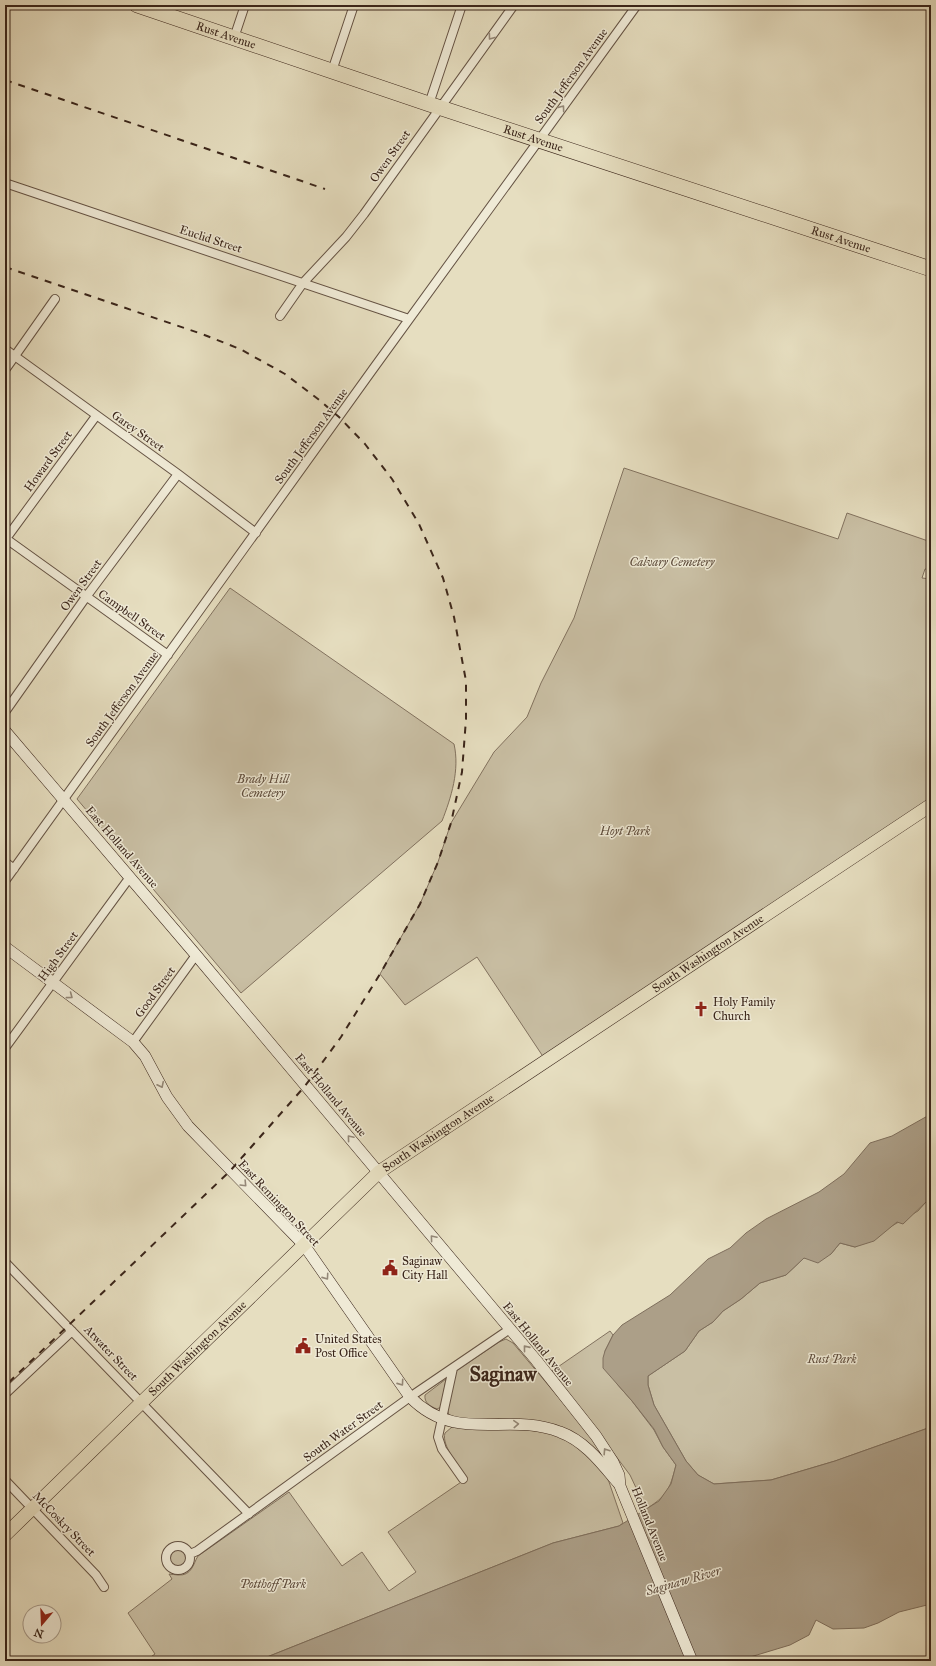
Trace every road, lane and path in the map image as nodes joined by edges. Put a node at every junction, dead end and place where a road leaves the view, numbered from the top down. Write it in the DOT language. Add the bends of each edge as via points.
graph roads {
  1 [pos="137,5"];
  2 [pos="245,5"];
  3 [pos="354,5"];
  4 [pos="462,5"];
  5 [pos="514,5"];
  6 [pos="637,5"];
  7 [pos="234,38"];
  8 [pos="332,71"];
  9 [pos="434,106"];
  10 [pos="540,140"];
  11 [pos="5,183"];
  12 [pos="931,269"];
  13 [pos="303,283"];
  14 [pos="55,299"];
  15 [pos="280,316"];
  16 [pos="409,319"];
  17 [pos="5,349"];
  18 [pos="15,356"];
  19 [pos="5,370"];
  20 [pos="96,416"];
  21 [pos="178,474"];
  22 [pos="256,533"];
  23 [pos="5,539"];
  24 [pos="86,598"];
  25 [pos="168,655"];
  26 [pos="5,712"];
  27 [pos="5,730"];
  28 [pos="64,799"];
  29 [pos="931,805"];
  30 [pos="5,862"];
  31 [pos="14,869"];
  32 [pos="130,877"];
  33 [pos="5,881"];
  34 [pos="5,947"];
  35 [pos="196,955"];
  36 [pos="53,983"];
  37 [pos="133,1042"];
  38 [pos="5,1048"];
  39 [pos="378,1172"];
  40 [pos="304,1245"];
  41 [pos="5,1262"];
  42 [pos="510,1329"];
  43 [pos="72,1331"];
  44 [pos="453,1368"];
  45 [pos="5,1394"];
  46 [pos="410,1397"];
  47 [pos="142,1402"];
  48 [pos="441,1419"];
  49 [pos="463,1479"];
  50 [pos="5,1480"];
  51 [pos="620,1486"];
  52 [pos="33,1508"];
  53 [pos="249,1514"];
  54 [pos="5,1535"];
  55 [pos="190,1554"];
  56 [pos="104,1587"];
  57 [pos="692,1661"];
  1 -- 7 [label="highway, Rust Avenue"];
  2 -- 7 [label="street"];
  3 -- 8 [label="street"];
  4 -- 9 [label="street"];
  5 -- 9 [label="street, Owen Street, one-way"];
  10 -- 6 [label="street, South Jefferson Avenue, one-way"];
  7 -- 8 [label="highway, Rust Avenue"];
  8 -- 9 [label="highway, Rust Avenue"];
  9 -- 10 [label="highway, Rust Avenue"];
  9 -- 13 [label="street, Owen Street" via="355,226"];
  10 -- 12 [label="highway, Rust Avenue"];
  10 -- 16 [label="street, South Jefferson Avenue"];
  11 -- 13 [label="street, Euclid Street"];
  13 -- 15 [label="street, Owen Street"];
  13 -- 16 [label="street, Euclid Street"];
  14 -- 18 [label="street"];
  16 -- 22 [label="street, South Jefferson Avenue"];
  17 -- 18 [label="street, Garey Street"];
  18 -- 19 [label="street"];
  18 -- 20 [label="street, Garey Street"];
  20 -- 21 [label="street, Garey Street"];
  20 -- 23 [label="street, Howard Street"];
  21 -- 22 [label="street, Garey Street"];
  21 -- 24 [label="street, Owen Street"];
  22 -- 25 [label="street, South Jefferson Avenue"];
  23 -- 24 [label="street, Campbell Street"];
  24 -- 25 [label="street, Campbell Street"];
  24 -- 26 [label="street, Owen Street"];
  25 -- 28 [label="street, South Jefferson Avenue"];
  27 -- 28 [label="main road, East Holland Avenue"];
  28 -- 31 [label="street, South Jefferson Avenue"];
  28 -- 32 [label="main road, East Holland Avenue"];
  29 -- 39 [label="main road, South Washington Avenue"];
  30 -- 31 [label="street"];
  31 -- 33 [label="street, South Jefferson Avenue"];
  32 -- 35 [label="main road, East Holland Avenue"];
  32 -- 36 [label="street, High Street"];
  34 -- 36 [label="main road, East Remington Street"];
  35 -- 37 [label="street, Good Street"];
  39 -- 35 [label="main road, East Holland Avenue, one-way"];
  36 -- 37 [label="main road, East Remington Street, one-way"];
  36 -- 38 [label="street, High Street"];
  37 -- 40 [label="main road, East Remington Street, one-way" via="145,1056 167,1097 188,1126"];
  39 -- 40 [label="main road, South Washington Avenue"];
  42 -- 39 [label="main road, East Holland Avenue, one-way"];
  40 -- 46 [label="main road, East Remington Street, one-way"];
  40 -- 47 [label="main road, South Washington Avenue"];
  41 -- 43 [label="street, Atwater Street"];
  42 -- 44 [label="street, South Water Street"];
  51 -- 42 [label="main road, East Holland Avenue, one-way" via="619,1475 613,1462 596,1436"];
  43 -- 45 [label="street"];
  43 -- 47 [label="street, Atwater Street"];
  44 -- 46 [label="street, South Water Street"];
  44 -- 48 [label="street"];
  46 -- 48 [label="main road, East Remington Street" via="419,1406"];
  46 -- 53 [label="street, South Water Street"];
  47 -- 52 [label="main road, South Washington Avenue"];
  47 -- 53 [label="street, Atwater Street"];
  48 -- 49 [label="street" via="439,1441"];
  48 -- 51 [label="main road, East Remington Street, one-way" via="464,1424 544,1426 562,1432 580,1442"];
  50 -- 52 [label="street, McCoskry Street"];
  51 -- 57 [label="main road, Holland Avenue"];
  52 -- 54 [label="main road, South Washington Avenue"];
  52 -- 56 [label="street, McCoskry Street" via="96,1575"];
  53 -- 55 [label="street, South Water Street" via="198,1551"];
}
